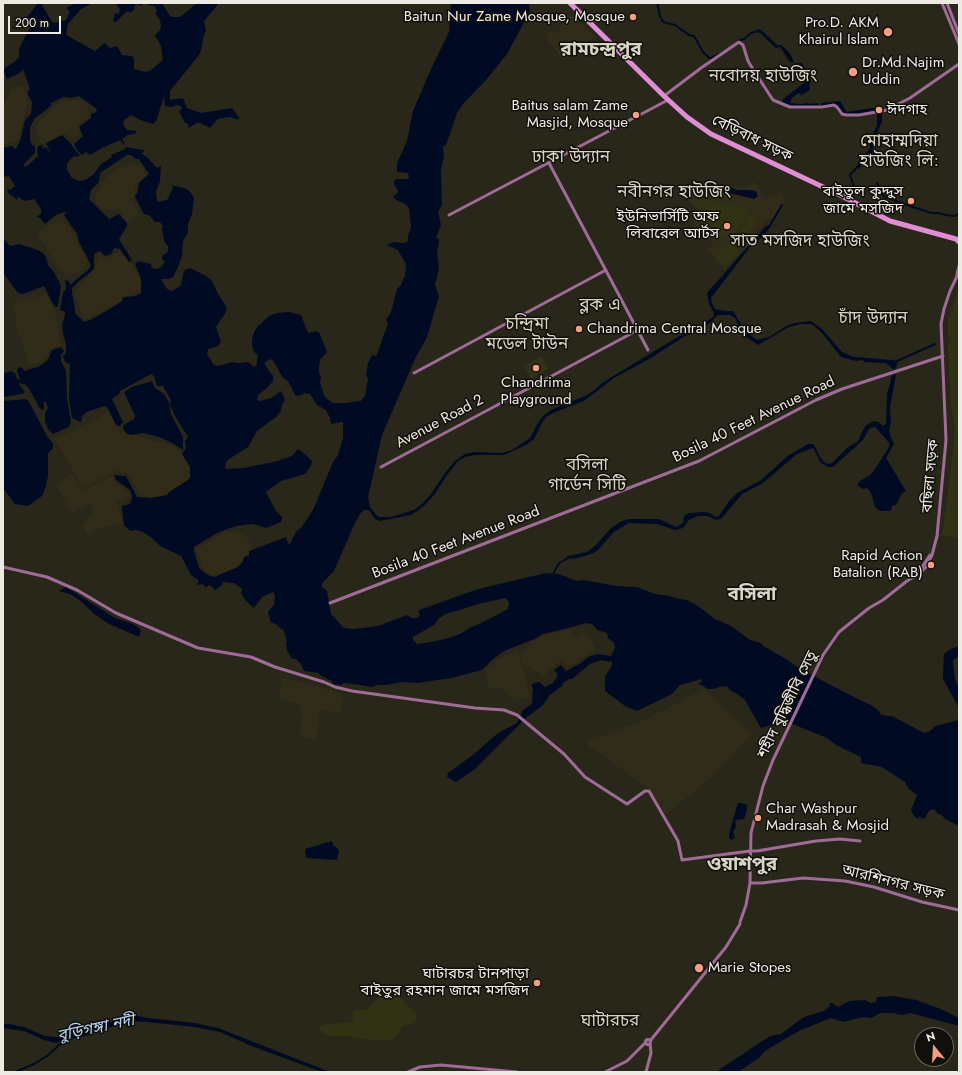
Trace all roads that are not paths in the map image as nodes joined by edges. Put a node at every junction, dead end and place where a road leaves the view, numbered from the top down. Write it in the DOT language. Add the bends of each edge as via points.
graph roads {
  1 [pos="570,3"];
  2 [pos="942,3"];
  3 [pos="947,3"];
  4 [pos="955,30"];
  5 [pos="959,34"];
  6 [pos="959,44"];
  7 [pos="958,64"];
  8 [pos="666,98"];
  9 [pos="549,163"];
  10 [pos="449,215"];
  11 [pos="958,240"];
  12 [pos="959,266"];
  13 [pos="606,270"];
  14 [pos="959,272"];
  15 [pos="953,286"];
  16 [pos="638,330"];
  17 [pos="648,350"];
  18 [pos="943,356"];
  19 [pos="414,373"];
  20 [pos="381,467"];
  21 [pos="3,567"];
  22 [pos="330,603"];
  23 [pos="845,627"];
  24 [pos="860,841"];
  25 [pos="750,851"];
  26 [pos="750,883"];
  27 [pos="959,910"];
  28 [pos="648,1042"];
  29 [pos="408,1072"];
  30 [pos="516,1072"];
  31 [pos="605,1072"];
  32 [pos="646,1072"];
  1 -- 8 [label="highway, বেড়িবাধ সড়ক"];
  2 -- 4 [label="street"];
  3 -- 4 [label="street"];
  4 -- 5 [label="street"];
  4 -- 6 [label="street"];
  7 -- 8 [label="street" via="910,98 881,111 846,115 834,105 790,107 773,100 748,62 743,45 739,42"];
  8 -- 9 [label="street"];
  8 -- 11 [label="highway, বেড়িবাধ সড়ক" via="687,117 728,143 890,221"];
  9 -- 10 [label="street"];
  9 -- 13 [label="street"];
  12 -- 15 [label="street, বছিলা সড়ক"];
  13 -- 16 [label="street"];
  13 -- 19 [label="street"];
  14 -- 15 [label="street, বছিলা সড়ক"];
  15 -- 18 [label="street, বছিলা সড়ক" via="942,317"];
  16 -- 17 [label="street"];
  16 -- 20 [label="street, Avenue Road 2"];
  18 -- 22 [label="street, Bosila 40 Feet Avenue Road" via="842,389 699,461"];
  18 -- 23 [label="street, বছিলা সড়ক" via="946,440 934,550 922,568 911,578"];
  21 -- 25 [label="street" via="47,577 77,590 116,613 198,648 251,657 352,691 504,710 526,722 564,754 585,777 627,804 645,790 649,791 678,841 682,860"];
  23 -- 25 [label="street, শহীদ বুদ্ধিজীবি সেতু" via="823,655 772,760 752,829"];
  24 -- 25 [label="street" via="840,839"];
  25 -- 26 [label="street, শহীদ বুদ্ধিজীবি সেতু"];
  26 -- 27 [label="street, আরশিনগর সড়ক" via="803,878 845,881"];
  26 -- 28 [label="street, শহীদ বুদ্ধিজীবি সেতু" via="740,923 726,947"];
  28 -- 31 [label="street, শহীদ বুদ্ধিজীবি সেতু" via="620,1065"];
  28 -- 32 [label="street" via="651,1053"];
  29 -- 30 [label="street" via="420,1067 441,1065"];
}
